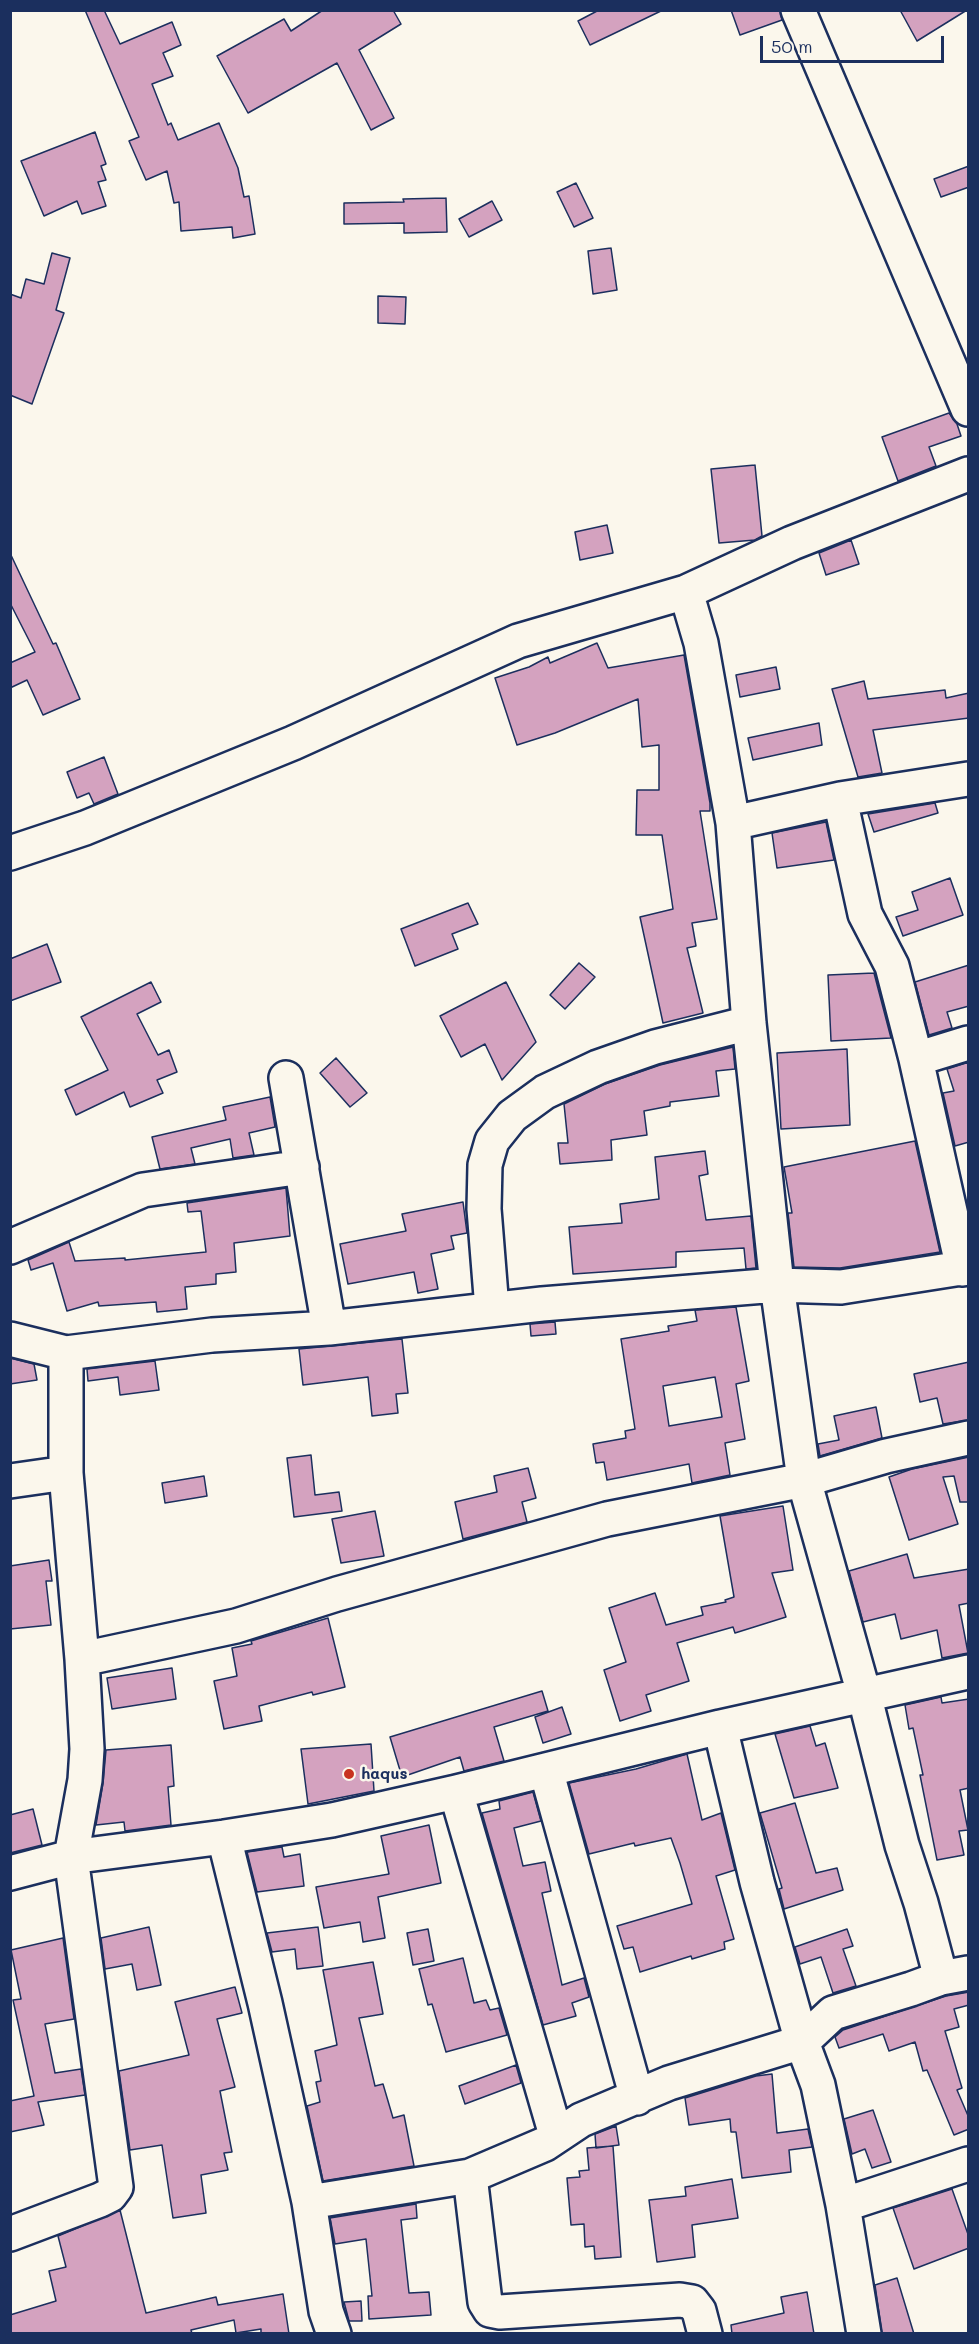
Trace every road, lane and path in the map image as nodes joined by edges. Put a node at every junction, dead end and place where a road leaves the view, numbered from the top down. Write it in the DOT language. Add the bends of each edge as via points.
graph roads {
  1 [pos="798,10"];
  2 [pos="969,409"];
  3 [pos="969,474"];
  4 [pos="686,592"];
  5 [pos="969,779"];
  6 [pos="840,799"];
  7 [pos="733,823"];
  8 [pos="10,853"];
  9 [pos="749,1023"];
  10 [pos="969,1043"];
  11 [pos="916,1059"];
  12 [pos="286,1078"];
  13 [pos="302,1167"];
  14 [pos="10,1247"];
  15 [pos="966,1268"];
  16 [pos="777,1286"];
  17 [pos="492,1309"];
  18 [pos="329,1328"];
  19 [pos="10,1339"];
  20 [pos="66,1353"];
  21 [pos="969,1437"];
  22 [pos="66,1473"];
  23 [pos="804,1480"];
  24 [pos="10,1481"];
  25 [pos="82,1659"];
  26 [pos="969,1672"];
  27 [pos="864,1694"];
  28 [pos="720,1727"];
  29 [pos="546,1770"];
  30 [pos="456,1792"];
  31 [pos="224,1837"];
  32 [pos="71,1857"];
  33 [pos="10,1873"];
  34 [pos="955,1975"];
  35 [pos="802,2042"];
  36 [pos="637,2098"];
  37 [pos="556,2135"];
  38 [pos="969,2164"];
  39 [pos="470,2176"];
  40 [pos="309,2202"];
  41 [pos="843,2205"];
  42 [pos="10,2234"];
  43 [pos="334,2334"];
  44 [pos="705,2334"];
  45 [pos="864,2334"];
  1 -- 2 [label="street"];
  3 -- 4 [label="street" via="792,543"];
  4 -- 7 [label="street" via="702,652"];
  4 -- 8 [label="street" via="518,641 293,743 85,828"];
  5 -- 6 [label="street"];
  6 -- 7 [label="street"];
  6 -- 11 [label="street" via="866,914 892,966"];
  7 -- 9 [label="street"];
  9 -- 16 [label="street"];
  9 -- 17 [label="street" via="655,1047 598,1067 545,1092 512,1116 492,1141 485,1165 484,1209"];
  10 -- 11 [label="street"];
  11 -- 15 [label="street"];
  12 -- 13 [label="street"];
  13 -- 14 [label="street" via="143,1190"];
  13 -- 18 [label="street"];
  15 -- 16 [label="street" via="841,1287"];
  16 -- 17 [label="street"];
  16 -- 23 [label="street"];
  17 -- 18 [label="street"];
  18 -- 20 [label="street" via="212,1335"];
  19 -- 20 [label="street"];
  20 -- 22 [label="street"];
  21 -- 23 [label="street"];
  22 -- 24 [label="street"];
  22 -- 25 [label="street"];
  23 -- 25 [label="street" via="608,1519 236,1626"];
  23 -- 27 [label="street"];
  25 -- 32 [label="street" via="87,1749"];
  26 -- 27 [label="street"];
  27 -- 28 [label="street"];
  27 -- 34 [label="street" via="902,1845 921,1903"];
  28 -- 29 [label="street"];
  28 -- 35 [label="street" via="757,1882"];
  29 -- 30 [label="street"];
  29 -- 36 [label="street"];
  30 -- 31 [label="street" via="332,1820"];
  30 -- 37 [label="street"];
  31 -- 32 [label="street"];
  31 -- 40 [label="street" via="266,2003"];
  32 -- 33 [label="street"];
  32 -- 42 [label="street" via="116,2187 100,2200"];
  34 -- 35 [label="street" via="833,2013"];
  35 -- 36 [label="street" via="669,2083"];
  35 -- 41 [label="street" via="818,2085"];
  36 -- 37 [label="street" via="581,2120"];
  37 -- 39 [label="street" via="545,2144"];
  38 -- 41 [label="street"];
  39 -- 40 [label="street"];
  39 -- 44 [label="street" via="485,2302 490,2310 680,2300 692,2302 699,2311"];
  40 -- 43 [label="street" via="326,2311"];
  41 -- 45 [label="street"];
}
